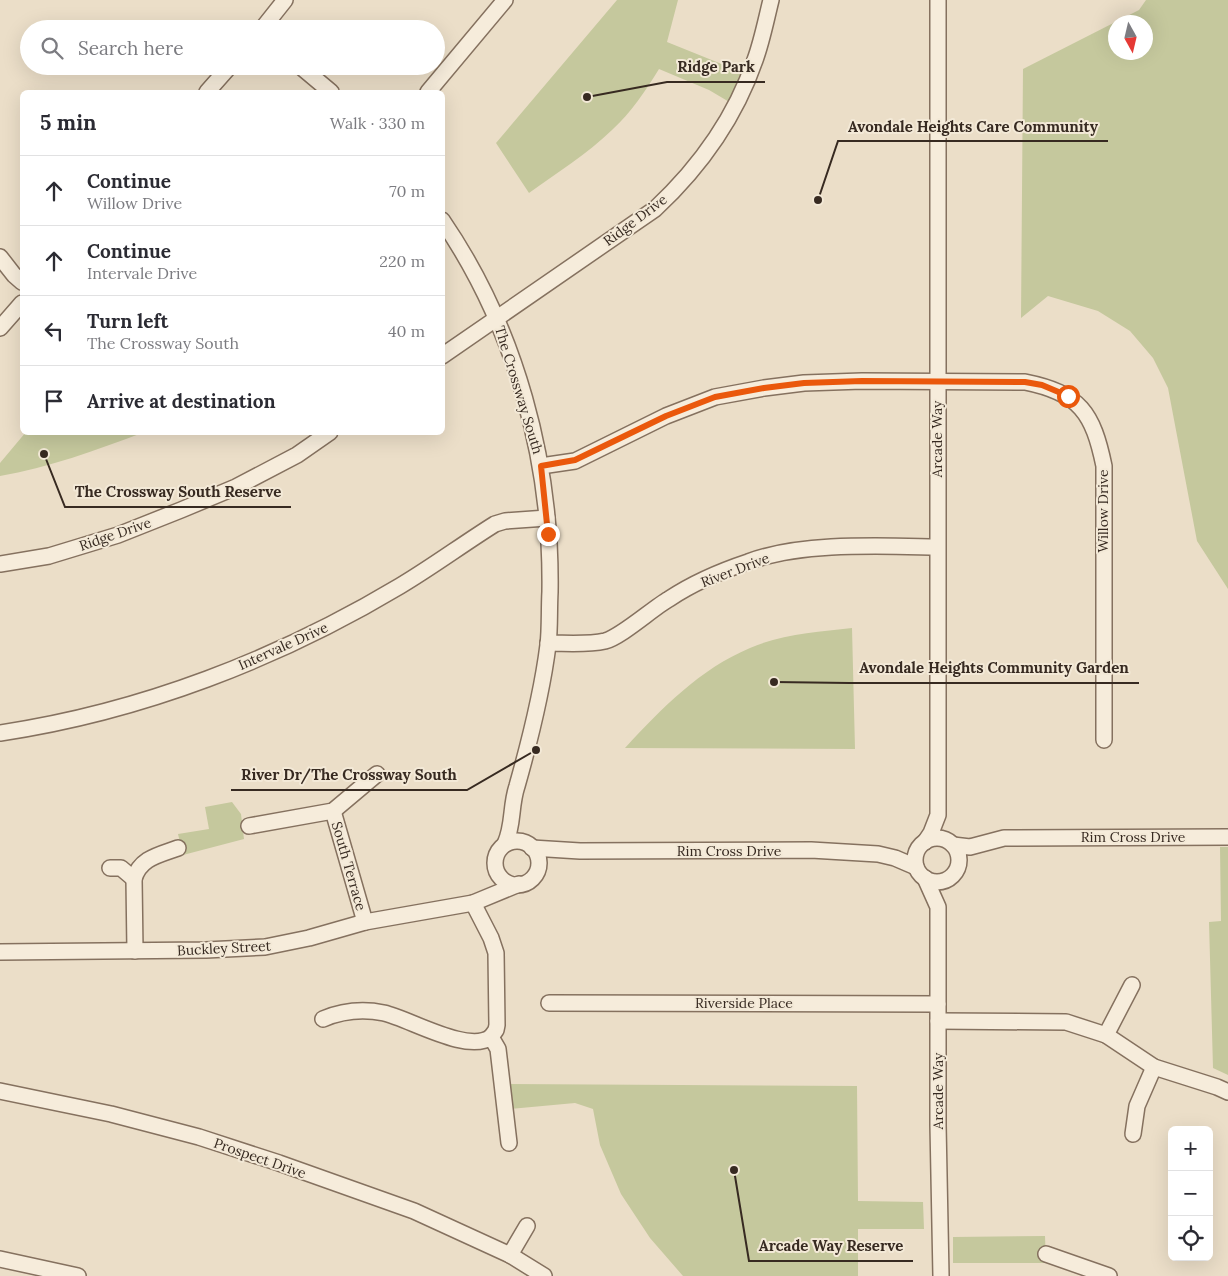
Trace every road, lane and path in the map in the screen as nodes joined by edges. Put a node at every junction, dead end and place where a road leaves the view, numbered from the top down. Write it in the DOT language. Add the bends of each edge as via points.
graph roads {
  1 [pos="285,0"];
  2 [pos="505,0"];
  3 [pos="771,0"];
  4 [pos="937,1"];
  5 [pos="269,20"];
  6 [pos="445,72"];
  7 [pos="222,75"];
  8 [pos="311,75"];
  9 [pos="442,75"];
  10 [pos="209,90"];
  11 [pos="329,90"];
  12 [pos="430,90"];
  13 [pos="445,225"];
  14 [pos="0,257"];
  15 [pos="20,280"];
  16 [pos="20,305"];
  17 [pos="497,319"];
  18 [pos="0,328"];
  19 [pos="445,354"];
  20 [pos="937,381"];
  21 [pos="326,435"];
  22 [pos="541,466"];
  23 [pos="547,518"];
  24 [pos="937,547"];
  25 [pos="0,564"];
  26 [pos="548,643"];
  27 [pos="0,733"];
  28 [pos="1104,740"];
  29 [pos="377,774"];
  30 [pos="512,810"];
  31 [pos="333,811"];
  32 [pos="938,815"];
  33 [pos="249,826"];
  34 [pos="1228,837"];
  35 [pos="951,843"];
  36 [pos="505,844"];
  37 [pos="922,844"];
  38 [pos="529,845"];
  39 [pos="980,845"];
  40 [pos="178,848"];
  41 [pos="580,851"];
  42 [pos="878,854"];
  43 [pos="110,868"];
  44 [pos="496,869"];
  45 [pos="536,872"];
  46 [pos="921,872"];
  47 [pos="954,872"];
  48 [pos="134,879"];
  49 [pos="519,884"];
  50 [pos="473,903"];
  51 [pos="938,907"];
  52 [pos="365,922"];
  53 [pos="135,951"];
  54 [pos="0,952"];
  55 [pos="1132,985"];
  56 [pos="549,1003"];
  57 [pos="938,1004"];
  58 [pos="323,1019"];
  59 [pos="938,1021"];
  60 [pos="1106,1035"];
  61 [pos="491,1037"];
  62 [pos="1154,1067"];
  63 [pos="0,1092"];
  64 [pos="1228,1092"];
  65 [pos="1133,1134"];
  66 [pos="510,1143"];
  67 [pos="527,1226"];
  68 [pos="1046,1254"];
  69 [pos="510,1255"];
  70 [pos="0,1259"];
  71 [pos="78,1276"];
  72 [pos="544,1276"];
  73 [pos="941,1276"];
  74 [pos="1109,1276"];
  1 -- 5 [label="street"];
  2 -- 6 [label="street"];
  3 -- 17 [label="street, Ridge Drive" via="746,84 712,145 683,180 655,209"];
  4 -- 20 [label="street, Arcade Way"];
  7 -- 10 [label="street"];
  8 -- 11 [label="street"];
  9 -- 12 [label="street"];
  13 -- 17 [label="street, The Crossway South" via="479,281"];
  14 -- 15 [label="street"];
  16 -- 18 [label="street"];
  17 -- 19 [label="street, Ridge Drive"];
  17 -- 22 [label="street, The Crossway South" via="524,399"];
  20 -- 22 [label="street" via="804,383 715,397 666,416 575,460"];
  20 -- 24 [label="street, Arcade Way"];
  20 -- 28 [label="street, Willow Drive" via="1042,385 1068,396 1093,426 1104,466"];
  21 -- 25 [label="street, Ridge Drive" via="297,455 236,487 172,514 50,556"];
  22 -- 23 [label="street, The Crossway South"];
  23 -- 26 [label="street, The Crossway South" via="550,576"];
  23 -- 27 [label="street, Intervale Drive" via="505,520 495,524 347,616 233,668 166,694 29,729"];
  24 -- 26 [label="street, River Drive" via="837,548 780,553 712,576 669,598 611,639"];
  24 -- 32 [label="street, Arcade Way"];
  26 -- 30 [label="street, The Crossway South" via="538,706"];
  29 -- 31 [label="street, South Terrace"];
  30 -- 36 [label="street, The Crossway South" via="512,826"];
  30 -- 38 [label="street"];
  31 -- 33 [label="street, South Terrace"];
  31 -- 52 [label="street, South Terrace"];
  32 -- 35 [label="street, Arcade Way"];
  32 -- 37 [label="street, Arcade Way" via="931,833"];
  34 -- 39 [label="street, Rim Cross Drive" via="1004,838"];
  35 -- 37 [label="street" via="936,838"];
  35 -- 39 [label="street, Rim Cross Drive" via="966,847"];
  35 -- 47 [label="street" via="959,855"];
  36 -- 38 [label="street" via="515,841"];
  36 -- 44 [label="street" via="496,855"];
  37 -- 42 [label="street, Rim Cross Drive"];
  37 -- 46 [label="street" via="916,853"];
  38 -- 41 [label="street, Rim Cross Drive"];
  38 -- 45 [label="street" via="538,859"];
  39 -- 47 [label="street, Rim Cross Drive"];
  40 -- 48 [label="street" via="143,862 136,869"];
  41 -- 42 [label="street, Rim Cross Drive" via="811,850"];
  41 -- 45 [label="street, Rim Cross Drive" via="548,861"];
  42 -- 46 [label="street, Rim Cross Drive" via="895,858"];
  43 -- 48 [label="street" via="121,868"];
  44 -- 49 [label="street" via="505,880"];
  44 -- 50 [label="street" via="488,887"];
  45 -- 49 [label="street"];
  46 -- 47 [label="street" via="938,882"];
  46 -- 51 [label="street, Arcade Way"];
  47 -- 51 [label="street, Arcade Way"];
  48 -- 53 [label="street"];
  49 -- 50 [label="street, Buckley Street"];
  50 -- 52 [label="street, Buckley Street"];
  50 -- 61 [label="street" via="496,953 497,1025"];
  51 -- 57 [label="street, Arcade Way"];
  52 -- 53 [label="street, Buckley Street" via="265,947"];
  53 -- 54 [label="street, Buckley Street"];
  55 -- 60 [label="street"];
  56 -- 57 [label="street, Riverside Place"];
  57 -- 59 [label="street, Arcade Way"];
  58 -- 61 [label="street" via="351,1012 384,1013 449,1038 474,1041"];
  59 -- 60 [label="street" via="1066,1022"];
  59 -- 73 [label="street, Arcade Way"];
  60 -- 62 [label="street"];
  61 -- 66 [label="street" via="498,1049"];
  62 -- 64 [label="street"];
  62 -- 65 [label="street" via="1137,1106"];
  63 -- 69 [label="street, Prospect Drive" via="111,1114 199,1137 414,1211"];
  67 -- 69 [label="street"];
  68 -- 74 [label="street"];
  69 -- 72 [label="street, Prospect Drive"];
  70 -- 71 [label="street"];
}
